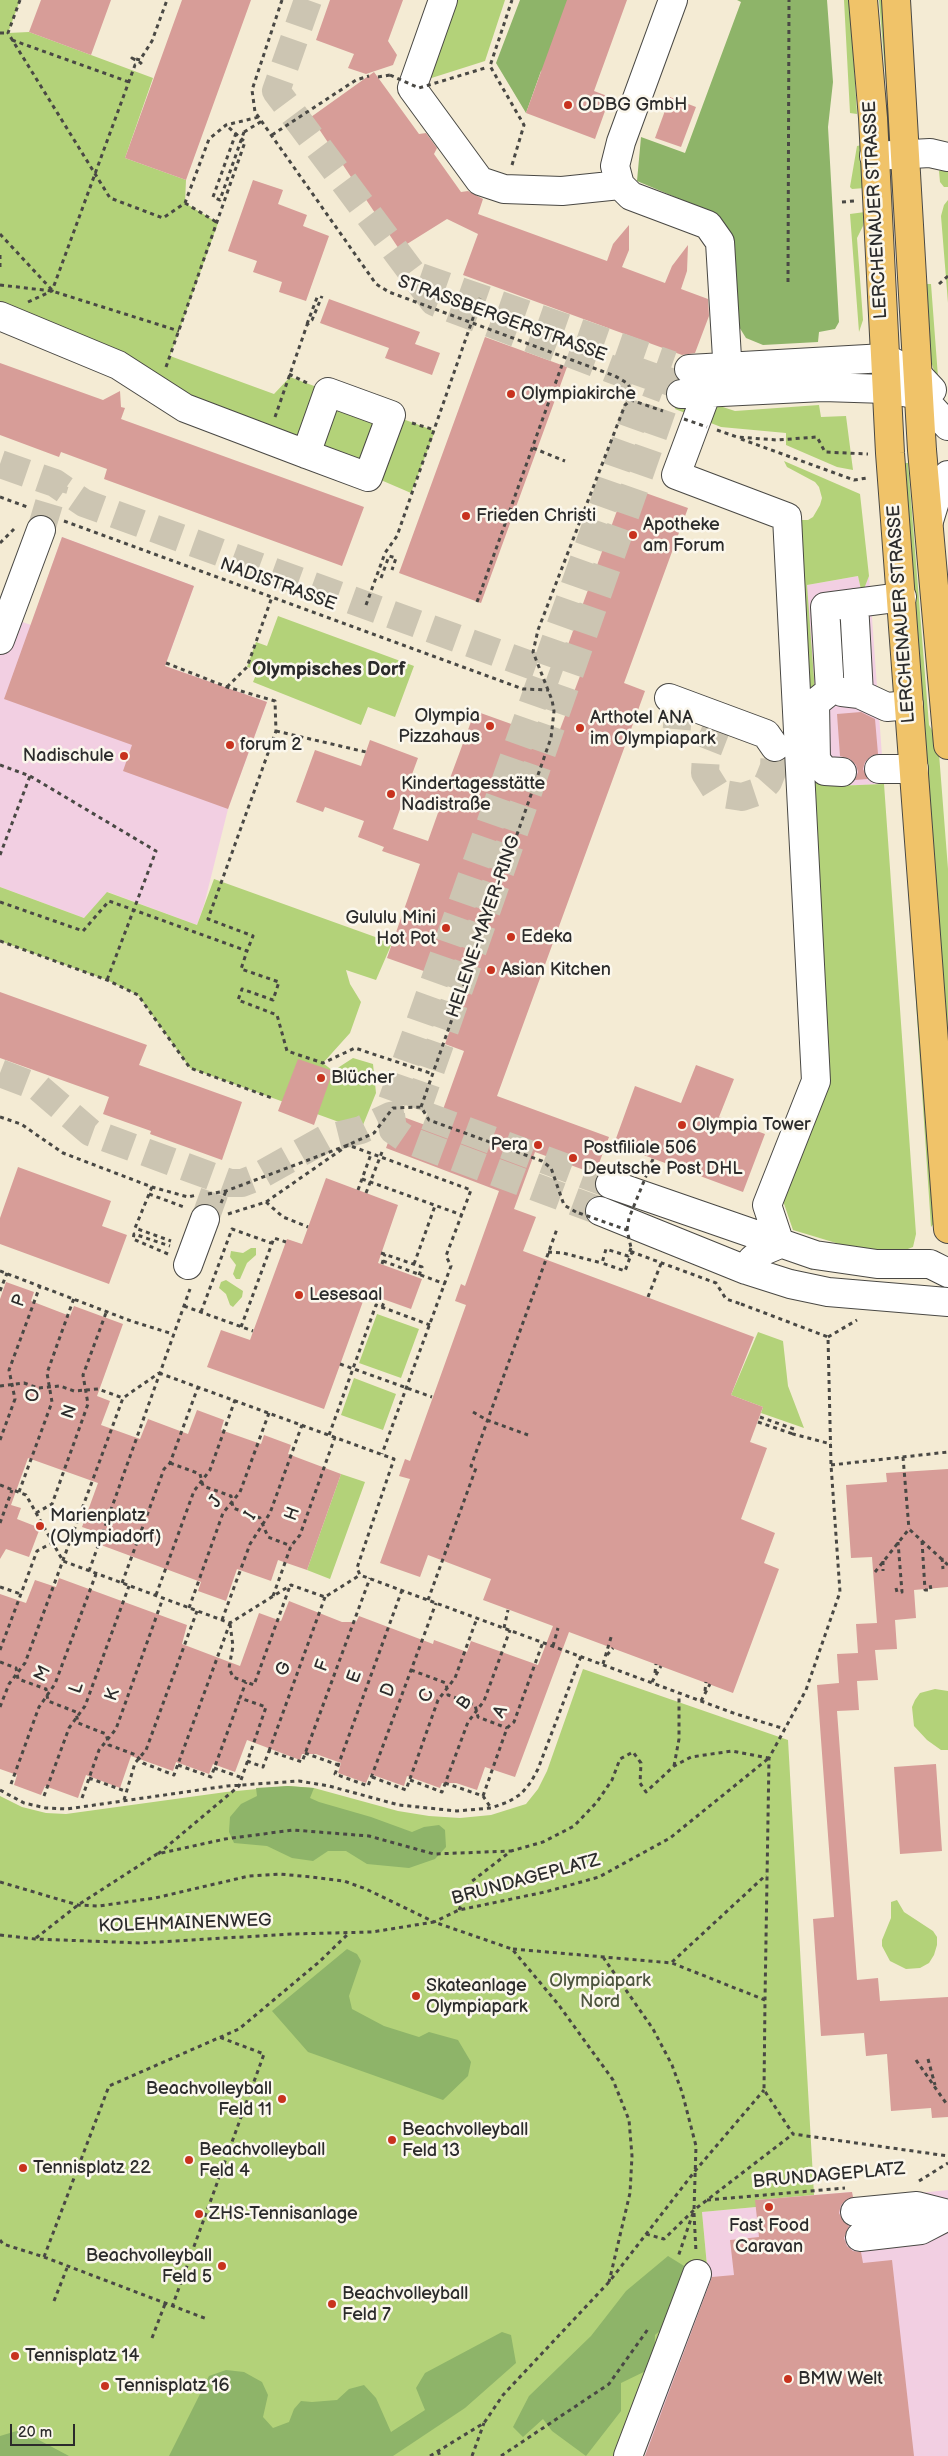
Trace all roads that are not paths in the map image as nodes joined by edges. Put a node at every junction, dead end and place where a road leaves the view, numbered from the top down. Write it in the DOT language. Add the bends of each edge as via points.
graph roads {
  1 [pos="443,0"];
  2 [pos="673,0"];
  3 [pos="863,0"];
  4 [pos="896,0"];
  5 [pos="906,155"];
  6 [pos="874,156"];
  7 [pos="948,157"];
  8 [pos="620,185"];
  9 [pos="0,316"];
  10 [pos="885,358"];
  11 [pos="689,369"];
  12 [pos="919,385"];
  13 [pos="886,389"];
  14 [pos="706,392"];
  15 [pos="948,406"];
  16 [pos="948,426"];
  17 [pos="306,454"];
  18 [pos="948,475"];
  19 [pos="39,520"];
  20 [pos="929,521"];
  21 [pos="902,597"];
  22 [pos="854,603"];
  23 [pos="0,640"];
  24 [pos="830,691"];
  25 [pos="859,694"];
  26 [pos="669,698"];
  27 [pos="909,705"];
  28 [pos="948,745"];
  29 [pos="775,747"];
  30 [pos="914,769"];
  31 [pos="879,770"];
  32 [pos="842,772"];
  33 [pos="610,1184"];
  34 [pos="589,1212"];
  35 [pos="207,1214"];
  36 [pos="948,1229"];
  37 [pos="780,1244"];
  38 [pos="184,1261"];
  39 [pos="746,1270"];
  40 [pos="948,1273"];
  41 [pos="948,1302"];
  42 [pos="856,2212"];
  43 [pos="948,2215"];
  44 [pos="687,2268"];
  45 [pos="628,2456"];
  1 -- 8 [label="street" via="412,88 480,181 504,189 562,191"];
  2 -- 8 [label="street" via="621,142 615,166"];
  3 -- 6 [label="main road, LERCHENAUER STRASSE"];
  4 -- 5 [label="main road, LERCHENAUER STRASSE"];
  5 -- 6 [label="street"];
  5 -- 7 [label="street" via="930,153"];
  5 -- 12 [label="main road, LERCHENAUER STRASSE"];
  6 -- 10 [label="main road, LERCHENAUER STRASSE"];
  8 -- 14 [label="street" via="631,196 708,225 720,242"];
  9 -- 17 [label="street" via="118,365 184,408"];
  10 -- 12 [label="street"];
  10 -- 13 [label="main road, LERCHENAUER STRASSE"];
  10 -- 14 [label="street"];
  11 -- 14 [label="street"];
  12 -- 13 [label="street"];
  12 -- 15 [label="street"];
  12 -- 16 [label="street"];
  12 -- 20 [label="main road, LERCHENAUER STRASSE"];
  13 -- 14 [label="street" via="823,387"];
  13 -- 21 [label="main road, LERCHENAUER STRASSE"];
  14 -- 37 [label="street" via="676,474 786,517 816,1081 766,1205"];
  18 -- 20 [label="street" via="937,495"];
  19 -- 23 [label="street"];
  20 -- 28 [label="main road, LERCHENAUER STRASSE"];
  21 -- 22 [label="street"];
  21 -- 27 [label="main road, LERCHENAUER STRASSE"];
  22 -- 24 [label="street" via="824,607"];
  22 -- 25 [label="street"];
  24 -- 25 [label="street"];
  24 -- 32 [label="street" via="815,702 816,760 825,770"];
  25 -- 27 [label="street" via="887,707"];
  26 -- 29 [label="street" via="766,734"];
  27 -- 30 [label="main road, LERCHENAUER STRASSE"];
  30 -- 31 [label="street"];
  30 -- 36 [label="main road, LERCHENAUER STRASSE"];
  33 -- 37 [label="street"];
  34 -- 39 [label="street"];
  35 -- 38 [label="street"];
  37 -- 39 [label="street" via="761,1252"];
  37 -- 40 [label="street" via="841,1260 930,1264"];
  39 -- 41 [label="street" via="828,1292"];
  42 -- 43 [label="street" via="917,2206"];
  44 -- 45 [label="street"];
}
